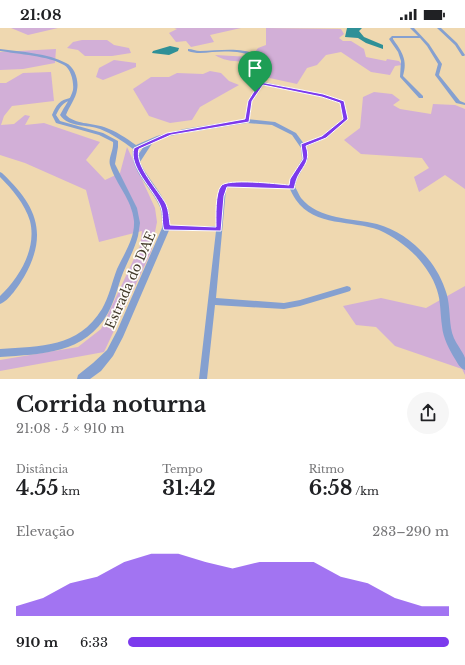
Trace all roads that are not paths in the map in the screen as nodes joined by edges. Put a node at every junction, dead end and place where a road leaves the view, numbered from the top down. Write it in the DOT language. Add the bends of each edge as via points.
graph roads {
  1 [pos="412,28"];
  2 [pos="439,28"];
  3 [pos="420,37"];
  4 [pos="0,50"];
  5 [pos="189,50"];
  6 [pos="463,55"];
  7 [pos="262,83"];
  8 [pos="421,96"];
  9 [pos="70,99"];
  10 [pos="465,104"];
  11 [pos="247,121"];
  12 [pos="152,140"];
  13 [pos="303,146"];
  14 [pos="136,148"];
  15 [pos="137,161"];
  16 [pos="0,174"];
  17 [pos="292,187"];
  18 [pos="166,228"];
  19 [pos="219,229"];
  20 [pos="347,289"];
  21 [pos="0,301"];
  22 [pos="212,301"];
  23 [pos="0,353"];
  24 [pos="465,365"];
  25 [pos="82,379"];
  26 [pos="203,379"];
  1 -- 3 [label="street"];
  2 -- 6 [label="street" via="456,44"];
  3 -- 8 [label="street" via="391,39 400,53 404,67 401,76"];
  3 -- 10 [label="street" via="440,64 438,75 458,102"];
  4 -- 9 [label="street" via="49,58 66,64 76,83"];
  5 -- 7 [label="street" via="258,56 263,60 265,67 265,78"];
  7 -- 11 [label="street" via="250,101"];
  7 -- 13 [label="street" via="342,102 345,119 324,137"];
  9 -- 14 [label="street" via="64,110 65,118 110,131"];
  9 -- 23 [label="street" via="62,101 58,106 54,115 58,122 101,134 115,141 116,149 112,164 136,214 134,237 105,311 87,333 74,342 60,347"];
  11 -- 12 [label="street" via="184,131"];
  11 -- 13 [label="street" via="273,123 283,127 294,134"];
  12 -- 14 [label="street"];
  12 -- 15 [label="street"];
  13 -- 17 [label="street" via="305,159"];
  14 -- 15 [label="street, Estrada do DAE"];
  15 -- 18 [label="street, Estrada do DAE" via="163,205"];
  16 -- 21 [label="street" via="16,190 34,227 33,246 26,267 18,281"];
  17 -- 19 [label="street" via="225,185 221,196"];
  17 -- 24 [label="street" via="300,203 311,212 379,228 409,245 423,259 440,284 448,334"];
  18 -- 19 [label="street"];
  18 -- 25 [label="street, Estrada do DAE" via="110,353"];
  19 -- 22 [label="street"];
  20 -- 22 [label="street" via="284,306"];
  22 -- 26 [label="street"];
}
